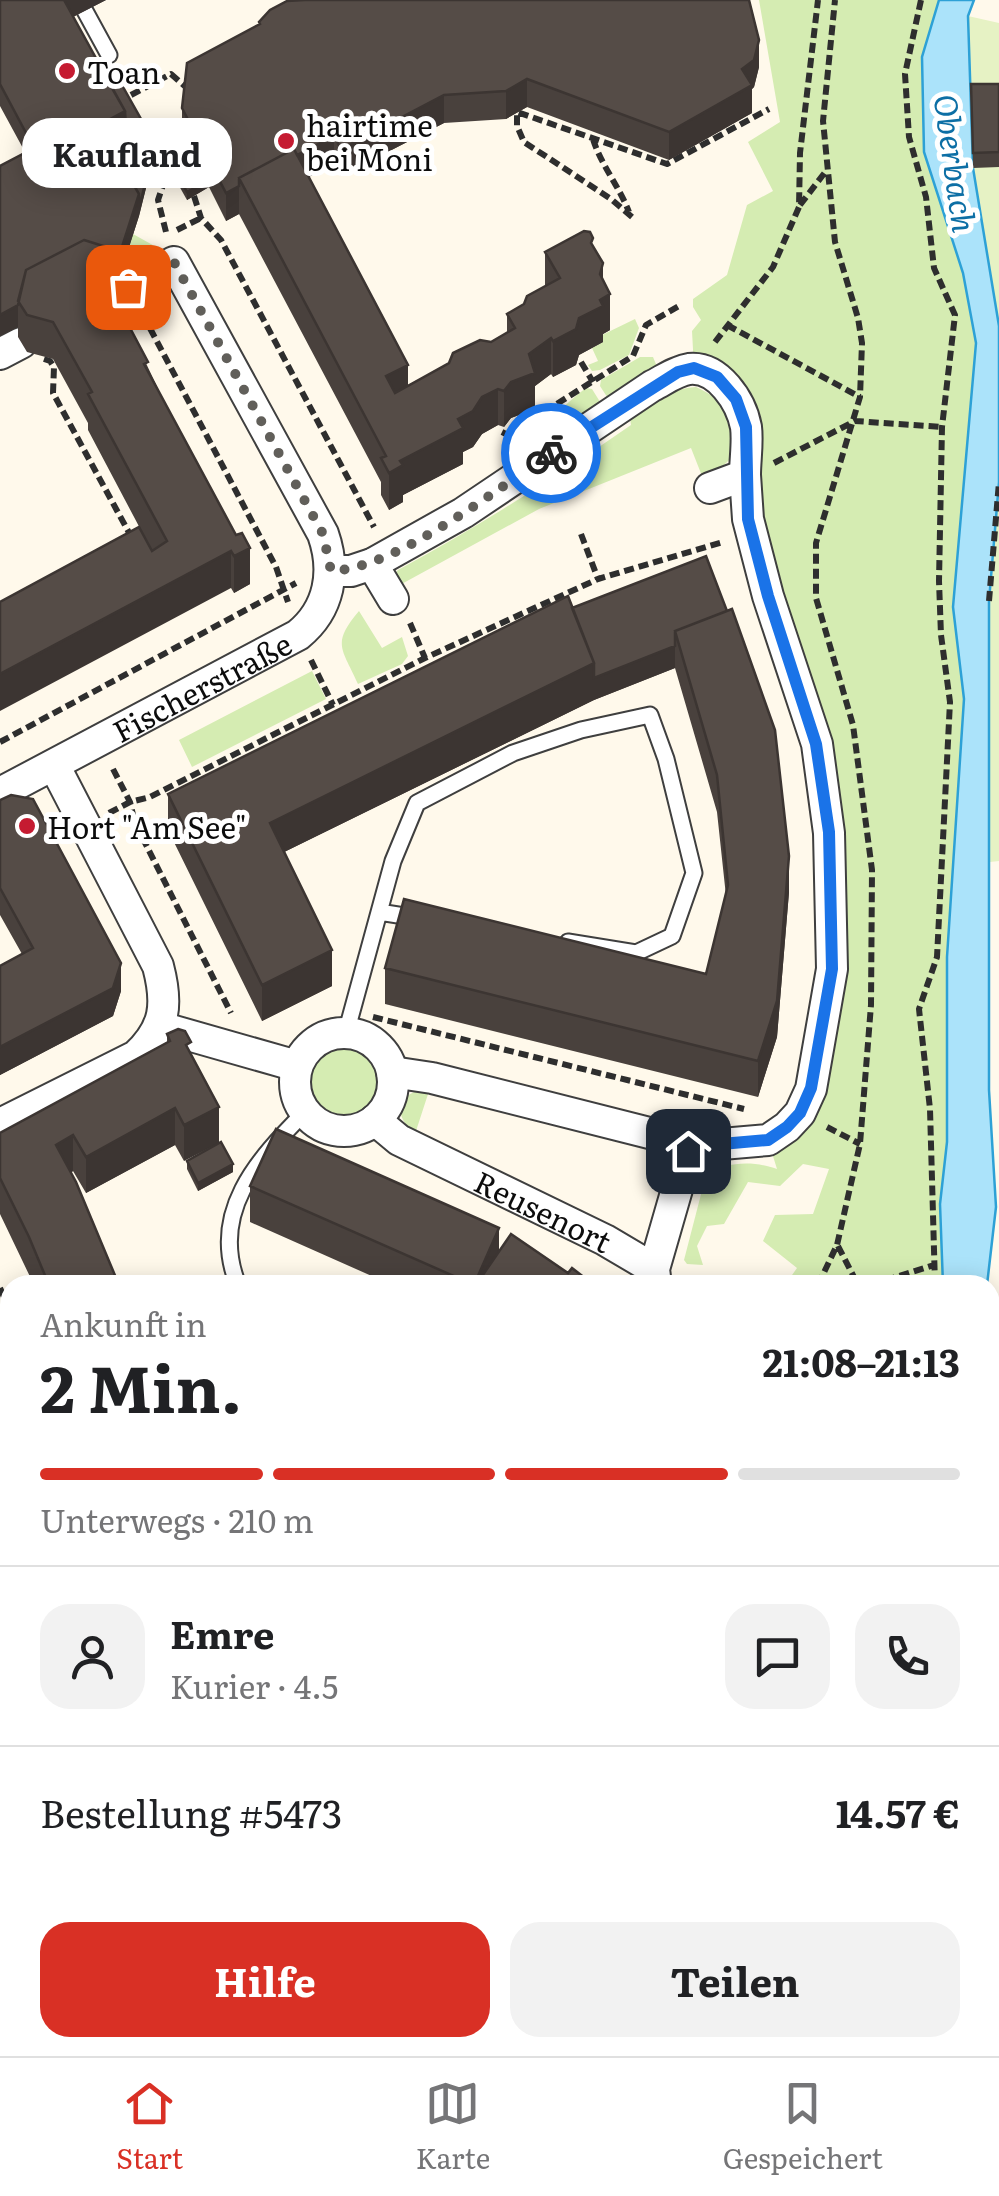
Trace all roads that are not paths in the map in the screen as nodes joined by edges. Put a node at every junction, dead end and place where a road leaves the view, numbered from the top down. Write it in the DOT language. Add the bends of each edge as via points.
graph roads {
  1 [pos="85,11"];
  2 [pos="109,55"];
  3 [pos="123,290"];
  4 [pos="745,475"];
  5 [pos="710,488"];
  6 [pos="381,560"];
  7 [pos="331,571"];
  8 [pos="399,605"];
  9 [pos="54,765"];
  10 [pos="0,793"];
  11 [pos="379,912"];
  12 [pos="434,921"];
  13 [pos="544,938"];
  14 [pos="349,1022"];
  15 [pos="160,1028"];
  16 [pos="297,1066"];
  17 [pos="392,1072"];
  18 [pos="305,1112"];
  19 [pos="375,1120"];
  20 [pos="0,1124"];
  21 [pos="688,1151"];
  22 [pos="236,1275"];
  23 [pos="652,1275"];
  24 [pos="656,1275"];
  1 -- 2 [label="lane"];
  3 -- 7 [label="street" via="170,248 323,534"];
  4 -- 5 [label="street"];
  4 -- 6 [label="street" via="746,427 736,399 717,377 694,368 525,453 463,513"];
  4 -- 21 [label="street" via="768,596 816,744 829,832 832,969 811,1088 800,1113 768,1140"];
  6 -- 7 [label="street"];
  6 -- 8 [label="street"];
  7 -- 9 [label="street, Fischerstraße" via="321,609 298,635"];
  9 -- 10 [label="street, Fischerstraße"];
  9 -- 15 [label="street" via="158,966 166,994"];
  11 -- 12 [label="lane"];
  11 -- 13 [label="lane" via="418,803 512,752 650,715 694,873 672,936 636,953"];
  11 -- 14 [label="lane"];
  14 -- 16 [label="street" via="316,1042"];
  14 -- 17 [label="street" via="387,1057"];
  15 -- 16 [label="street"];
  15 -- 20 [label="street" via="136,1056"];
  16 -- 18 [label="street"];
  17 -- 19 [label="street" via="391,1099"];
  17 -- 21 [label="street" via="670,1138"];
  18 -- 19 [label="street" via="330,1130"];
  18 -- 22 [label="lane" via="238,1194 229,1224"];
  19 -- 23 [label="street, Reusenort" via="400,1140 606,1240"];
  21 -- 24 [label="street, Reusenort"];
}
